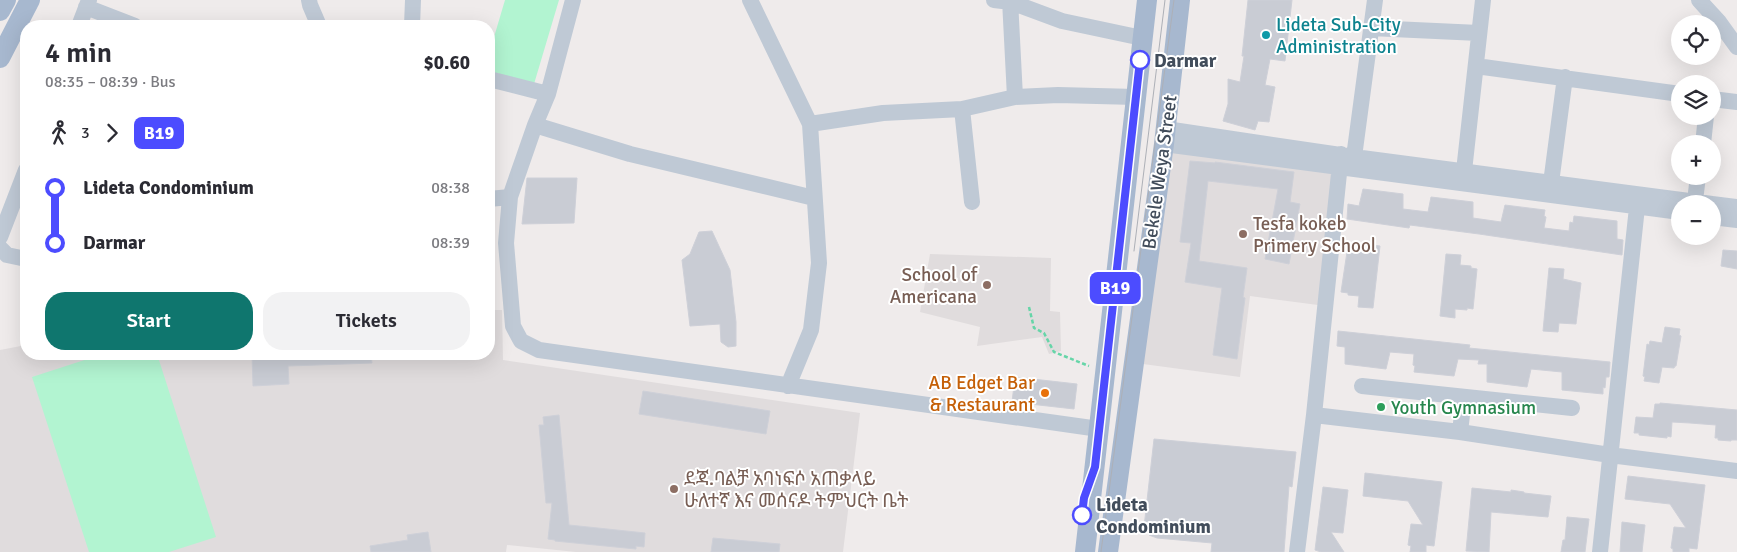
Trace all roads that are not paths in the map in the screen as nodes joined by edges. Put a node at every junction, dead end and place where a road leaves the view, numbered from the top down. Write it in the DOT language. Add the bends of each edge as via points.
graph roads {
  1 [pos="6,0"];
  2 [pos="30,0"];
  3 [pos="310,0"];
  4 [pos="413,0"];
  5 [pos="573,0"];
  6 [pos="750,0"];
  7 [pos="994,0"];
  8 [pos="1147,0"];
  9 [pos="1180,0"];
  10 [pos="1376,0"];
  11 [pos="1483,0"];
  12 [pos="1699,0"];
  13 [pos="1011,1"];
  14 [pos="88,4"];
  15 [pos="0,11"];
  16 [pos="81,20"];
  17 [pos="122,20"];
  18 [pos="316,20"];
  19 [pos="412,20"];
  20 [pos="1371,28"];
  21 [pos="1480,33"];
  22 [pos="1142,38"];
  23 [pos="1737,47"];
  24 [pos="0,58"];
  25 [pos="1476,66"];
  26 [pos="1565,77"];
  27 [pos="495,81"];
  28 [pos="1671,93"];
  29 [pos="548,94"];
  30 [pos="1015,97"];
  31 [pos="1136,97"];
  32 [pos="1721,100"];
  33 [pos="1737,102"];
  34 [pos="962,109"];
  35 [pos="535,124"];
  36 [pos="810,124"];
  37 [pos="1165,136"];
  38 [pos="1345,160"];
  39 [pos="1464,171"];
  40 [pos="1551,183"];
  41 [pos="20,185"];
  42 [pos="510,197"];
  43 [pos="495,198"];
  44 [pos="814,198"];
  45 [pos="1638,200"];
  46 [pos="1671,201"];
  47 [pos="972,202"];
  48 [pos="1721,205"];
  49 [pos="1737,208"];
  50 [pos="1671,209"];
  51 [pos="1721,217"];
  52 [pos="1737,220"];
  53 [pos="0,237"];
  54 [pos="0,248"];
  55 [pos="20,258"];
  56 [pos="788,386"];
  57 [pos="1362,386"];
  58 [pos="1464,397"];
  59 [pos="1572,408"];
  60 [pos="1314,415"];
  61 [pos="1099,429"];
  62 [pos="1460,432"];
  63 [pos="1610,455"];
  64 [pos="1095,467"];
  65 [pos="1737,471"];
  66 [pos="1076,552"];
  67 [pos="1085,552"];
  68 [pos="1108,552"];
  69 [pos="1297,552"];
  70 [pos="1600,552"];
  1 -- 15 [label="main road"];
  2 -- 24 [label="main road"];
  3 -- 18 [label="street"];
  4 -- 19 [label="street"];
  5 -- 29 [label="street"];
  6 -- 36 [label="street"];
  7 -- 13 [label="street"];
  8 -- 22 [label="main road, Bekele Weya Street"];
  9 -- 37 [label="main road, Bekele Weya Street"];
  10 -- 20 [label="street"];
  11 -- 21 [label="street"];
  12 -- 23 [label="street"];
  13 -- 22 [label="street" via="1062,21"];
  13 -- 30 [label="street"];
  14 -- 16 [label="street"];
  14 -- 17 [label="street"];
  20 -- 21 [label="street"];
  20 -- 38 [label="street"];
  21 -- 25 [label="street"];
  22 -- 31 [label="main road, Bekele Weya Street"];
  25 -- 26 [label="street"];
  25 -- 39 [label="street"];
  26 -- 28 [label="street"];
  26 -- 40 [label="street"];
  27 -- 29 [label="street"];
  29 -- 35 [label="street"];
  30 -- 31 [label="street"];
  30 -- 34 [label="street"];
  31 -- 61 [label="main road, Bekele Weya Street"];
  32 -- 33 [label="street"];
  34 -- 36 [label="street" via="883,113"];
  34 -- 47 [label="street"];
  35 -- 42 [label="street"];
  35 -- 44 [label="street" via="630,154"];
  36 -- 44 [label="street"];
  37 -- 38 [label="street"];
  37 -- 68 [label="main road, Bekele Weya Street"];
  38 -- 39 [label="street"];
  38 -- 45 [label="street"];
  38 -- 60 [label="street"];
  39 -- 40 [label="street"];
  40 -- 45 [label="street"];
  41 -- 53 [label="street"];
  42 -- 43 [label="street"];
  42 -- 56 [label="street" via="506,243 513,326 521,341 539,350"];
  44 -- 56 [label="street" via="819,263 811,330"];
  45 -- 46 [label="street"];
  45 -- 50 [label="street"];
  45 -- 63 [label="street"];
  48 -- 49 [label="street"];
  51 -- 52 [label="street"];
  54 -- 55 [label="street" via="7,255"];
  56 -- 61 [label="street"];
  57 -- 58 [label="street"];
  58 -- 59 [label="street"];
  58 -- 62 [label="street"];
  60 -- 62 [label="street"];
  60 -- 69 [label="street"];
  61 -- 64 [label="main road, Bekele Weya Street"];
  62 -- 63 [label="street"];
  63 -- 65 [label="street"];
  63 -- 70 [label="street"];
  64 -- 66 [label="main road" via="1084,498"];
  64 -- 67 [label="main road, Bekele Weya Street"];
}
